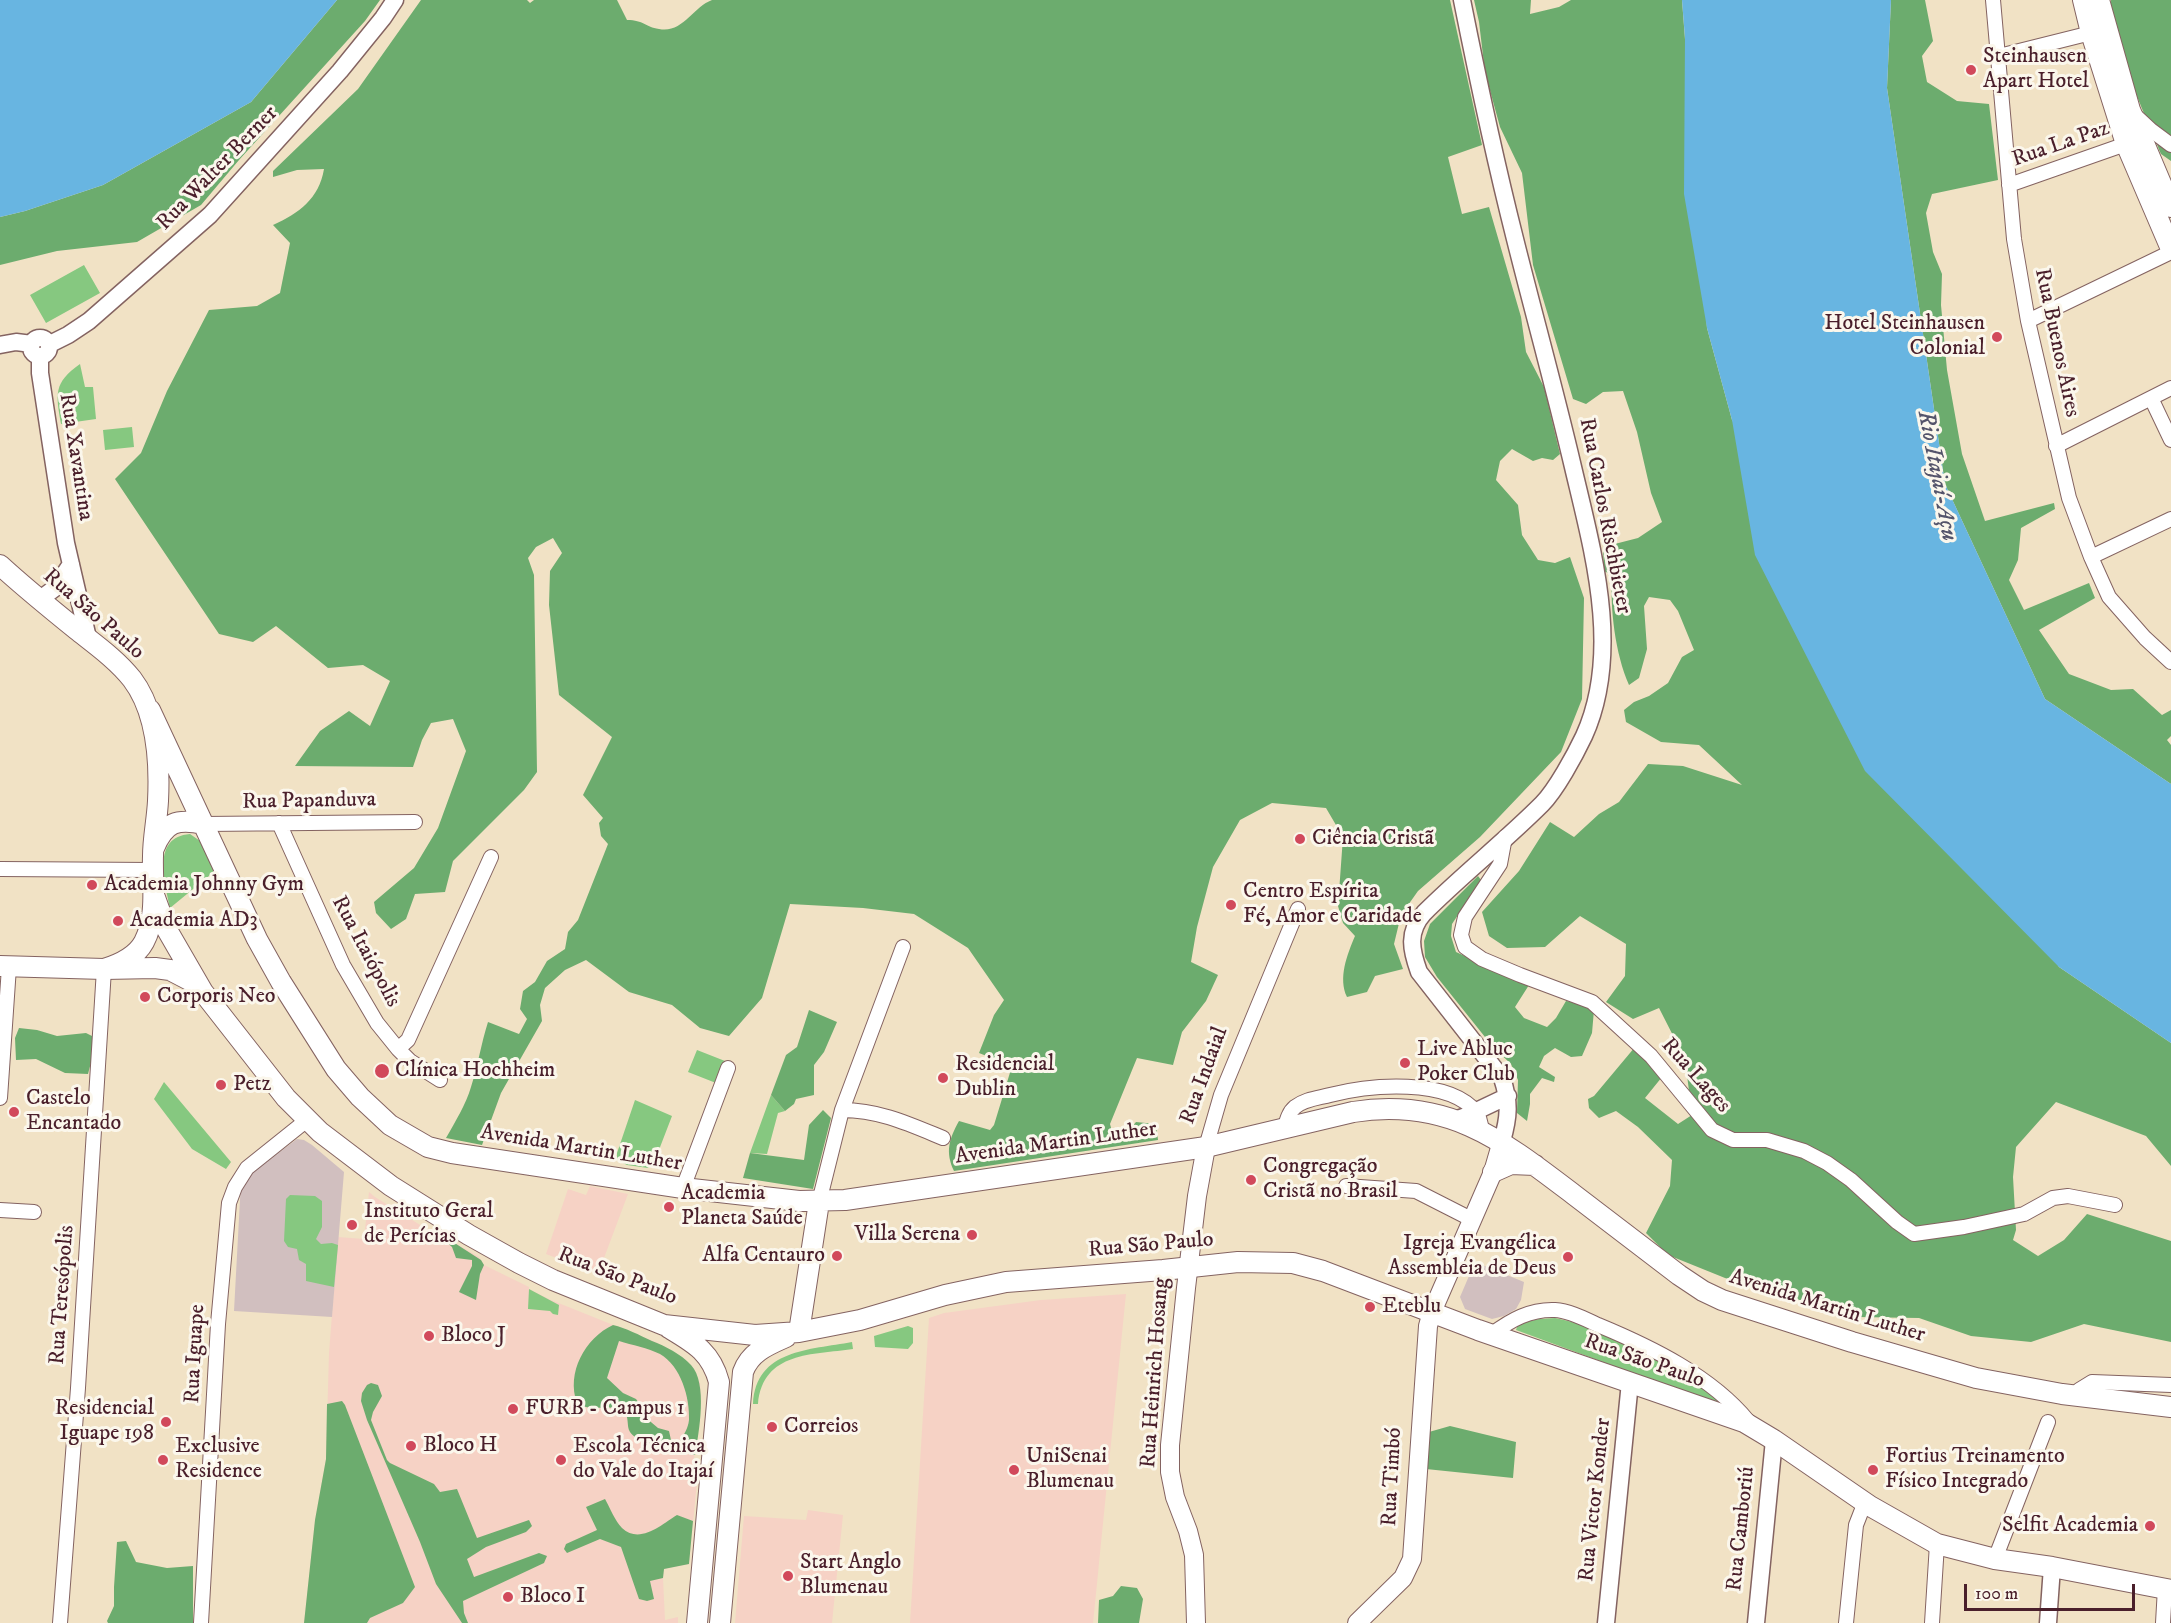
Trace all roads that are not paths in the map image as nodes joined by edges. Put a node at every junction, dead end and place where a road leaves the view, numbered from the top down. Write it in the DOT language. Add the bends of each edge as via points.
graph roads {
  1 [pos="395,0"];
  2 [pos="1462,0"];
  3 [pos="1993,0"];
  4 [pos="2083,0"];
  5 [pos="2099,0"];
  6 [pos="2091,33"];
  7 [pos="1999,56"];
  8 [pos="2130,110"];
  9 [pos="2126,144"];
  10 [pos="2171,145"];
  11 [pos="2009,185"];
  12 [pos="2171,207"];
  13 [pos="2171,250"];
  14 [pos="2028,321"];
  15 [pos="0,345"];
  16 [pos="40,348"];
  17 [pos="2171,388"];
  18 [pos="2151,398"];
  19 [pos="2171,440"];
  20 [pos="2056,446"];
  21 [pos="2171,519"];
  22 [pos="2091,557"];
  23 [pos="71,564"];
  24 [pos="0,565"];
  25 [pos="0,573"];
  26 [pos="22,586"];
  27 [pos="39,600"];
  28 [pos="88,638"];
  29 [pos="2171,662"];
  30 [pos="150,710"];
  31 [pos="415,822"];
  32 [pos="279,823"];
  33 [pos="204,824"];
  34 [pos="1505,837"];
  35 [pos="491,857"];
  36 [pos="152,860"];
  37 [pos="0,869"];
  38 [pos="154,895"];
  39 [pos="1298,909"];
  40 [pos="903,947"];
  41 [pos="5,966"];
  42 [pos="104,969"];
  43 [pos="197,984"];
  44 [pos="398,1049"];
  45 [pos="728,1068"];
  46 [pos="440,1080"];
  47 [pos="1508,1096"];
  48 [pos="0,1098"];
  49 [pos="842,1110"];
  50 [pos="307,1120"];
  51 [pos="1479,1121"];
  52 [pos="1285,1127"];
  53 [pos="943,1138"];
  54 [pos="1502,1141"];
  55 [pos="1206,1147"];
  56 [pos="1535,1165"];
  57 [pos="1493,1172"];
  58 [pos="1346,1186"];
  59 [pos="683,1188"];
  60 [pos="819,1202"];
  61 [pos="2115,1205"];
  62 [pos="0,1210"];
  63 [pos="34,1212"];
  64 [pos="1473,1220"];
  65 [pos="1188,1268"];
  66 [pos="1445,1284"];
  67 [pos="1432,1312"];
  68 [pos="1453,1321"];
  69 [pos="664,1324"];
  70 [pos="799,1332"];
  71 [pos="1492,1334"];
  72 [pos="715,1368"];
  73 [pos="743,1372"];
  74 [pos="1630,1382"];
  75 [pos="2171,1385"];
  76 [pos="2076,1396"];
  77 [pos="2171,1407"];
  78 [pos="2048,1422"];
  79 [pos="1755,1428"];
  80 [pos="1774,1440"];
  81 [pos="1865,1502"];
  82 [pos="1937,1544"];
  83 [pos="1995,1559"];
  84 [pos="2052,1567"];
  85 [pos="2168,1589"];
  86 [pos="60,1623"];
  87 [pos="201,1623"];
  88 [pos="697,1623"];
  89 [pos="720,1623"];
  90 [pos="1196,1623"];
  91 [pos="1357,1623"];
  92 [pos="1606,1623"];
  93 [pos="1755,1623"];
  94 [pos="1846,1623"];
  95 [pos="1932,1623"];
  96 [pos="2048,1623"];
  97 [pos="2163,1623"];
  1 -- 16 [label="street, Rua Walter Berner" via="340,71 210,215 89,321"];
  2 -- 34 [label="street, Rua Carlos Rischbieter" via="1515,240 1581,500 1600,599 1602,632 1595,702 1584,736 1543,803"];
  3 -- 7 [label="street, Rua Buenos Aires"];
  4 -- 6 [label="main road"];
  5 -- 8 [label="main road"];
  6 -- 7 [label="street"];
  6 -- 9 [label="main road"];
  7 -- 11 [label="street, Rua Buenos Aires"];
  8 -- 10 [label="street"];
  8 -- 12 [label="main road"];
  9 -- 11 [label="street, Rua La Paz"];
  9 -- 13 [label="main road"];
  11 -- 14 [label="street, Rua Buenos Aires"];
  13 -- 14 [label="street"];
  14 -- 20 [label="street, Rua Buenos Aires"];
  15 -- 16 [label="street" via="16,342"];
  16 -- 23 [label="street, Rua Xavantina" via="40,374"];
  17 -- 18 [label="street"];
  18 -- 19 [label="street"];
  18 -- 20 [label="street"];
  20 -- 22 [label="street, Rua Buenos Aires" via="2069,498"];
  21 -- 22 [label="street"];
  22 -- 29 [label="street, Rua Buenos Aires" via="2109,597"];
  23 -- 27 [label="street" via="55,588"];
  23 -- 28 [label="street, Rua Xavantina"];
  24 -- 26 [label="main road, Rua São Paulo"];
  25 -- 26 [label="main road"];
  26 -- 27 [label="main road, Rua São Paulo"];
  27 -- 28 [label="main road, Rua São Paulo"];
  28 -- 30 [label="main road, Rua São Paulo" via="132,679"];
  30 -- 33 [label="main road, Avenida Martin Luther"];
  30 -- 36 [label="main road, Rua São Paulo" via="158,772"];
  31 -- 32 [label="street, Rua Papanduva"];
  32 -- 33 [label="street, Rua Papanduva"];
  32 -- 44 [label="street, Rua Itaiópolis" via="344,965 377,1023"];
  33 -- 36 [label="main road" via="180,820 168,826 159,835"];
  33 -- 59 [label="main road, Avenida Martin Luther" via="280,982 349,1086 390,1125 428,1147 452,1153"];
  34 -- 47 [label="street, Rua Carlos Rischbieter" via="1416,922 1412,952 1419,972 1503,1078"];
  34 -- 61 [label="street, Rua Lages" via="1500,864 1465,917 1461,935 1465,947 1482,959 1592,1002 1650,1056 1712,1130 1733,1140 1767,1140 1804,1151 1851,1180 1914,1234 2024,1214 2054,1198 2077,1197"];
  35 -- 44 [label="street" via="408,1040"];
  36 -- 37 [label="street"];
  36 -- 38 [label="main road, Rua São Paulo"];
  38 -- 42 [label="main road, Rua São Paulo" via="152,919 143,944 121,964"];
  38 -- 43 [label="main road, Rua São Paulo" via="166,928"];
  39 -- 55 [label="street, Rua Indaial" via="1221,1095"];
  40 -- 49 [label="street"];
  41 -- 42 [label="main road"];
  41 -- 48 [label="street"];
  42 -- 43 [label="main road, Rua São Paulo" via="170,970"];
  42 -- 86 [label="street, Rua Teresópolis"];
  43 -- 50 [label="main road, Rua São Paulo"];
  44 -- 46 [label="street, Rua Itaiópolis"];
  45 -- 59 [label="street"];
  47 -- 51 [label="street"];
  47 -- 54 [label="street, Rua Carlos Rischbieter"];
  49 -- 53 [label="street" via="883,1114"];
  49 -- 60 [label="street"];
  50 -- 69 [label="main road, Rua São Paulo" via="380,1179 483,1243 553,1280"];
  50 -- 87 [label="street, Rua Iguape" via="247,1168 229,1203"];
  51 -- 52 [label="main road, Avenida Martin Luther" via="1373,1109"];
  51 -- 52 [label="street, Avenida Martin Luther" via="1448,1094 1386,1085 1300,1103 1289,1114"];
  51 -- 54 [label="main road, Avenida Martin Luther"];
  52 -- 55 [label="main road, Avenida Martin Luther"];
  54 -- 56 [label="main road, Avenida Martin Luther"];
  54 -- 57 [label="main road, Rua Carlos Rischbieter"];
  55 -- 60 [label="main road, Avenida Martin Luther"];
  55 -- 65 [label="main road, Rua Indaial"];
  56 -- 57 [label="main road" via="1511,1164"];
  56 -- 76 [label="main road, Avenida Martin Luther" via="1679,1275 1722,1300 1976,1378"];
  57 -- 64 [label="main road, Rua Carlos Rischbieter"];
  58 -- 64 [label="street" via="1416,1191"];
  59 -- 60 [label="main road, Avenida Martin Luther"];
  60 -- 70 [label="main road"];
  62 -- 63 [label="street"];
  64 -- 66 [label="main road, Rua Carlos Rischbieter"];
  65 -- 67 [label="main road, Rua São Paulo" via="1238,1262 1293,1263 1323,1270"];
  65 -- 70 [label="main road, Rua São Paulo" via="1006,1282"];
  65 -- 90 [label="main road, Rua Heinrich Hosang" via="1170,1472 1194,1555"];
  66 -- 67 [label="main road, Rua Carlos Rischbieter"];
  66 -- 68 [label="main road"];
  67 -- 68 [label="main road, Rua São Paulo"];
  67 -- 91 [label="main road, Rua Timbó" via="1426,1335 1412,1559 1403,1578"];
  68 -- 71 [label="main road, Rua São Paulo"];
  69 -- 70 [label="main road, Rua São Paulo" via="755,1335"];
  69 -- 72 [label="main road" via="695,1344"];
  70 -- 73 [label="main road" via="757,1352"];
  71 -- 74 [label="main road, Rua São Paulo"];
  71 -- 79 [label="street" via="1529,1313 1570,1313 1675,1361 1730,1402"];
  72 -- 73 [label="main road" via="732,1362"];
  72 -- 88 [label="main road" via="719,1382"];
  73 -- 89 [label="main road"];
  74 -- 79 [label="main road, Rua São Paulo"];
  74 -- 92 [label="street, Rua Victor Konder"];
  75 -- 76 [label="street" via="2092,1382"];
  76 -- 77 [label="main road, Avenida Martin Luther"];
  78 -- 83 [label="street"];
  79 -- 80 [label="main road, Rua São Paulo"];
  80 -- 81 [label="main road, Rua São Paulo"];
  80 -- 93 [label="street, Rua Camboriú"];
  81 -- 82 [label="main road, Rua São Paulo"];
  81 -- 94 [label="street" via="1856,1525"];
  82 -- 83 [label="main road, Rua São Paulo"];
  82 -- 95 [label="street"];
  83 -- 84 [label="main road, Rua São Paulo"];
  84 -- 85 [label="main road, Rua São Paulo"];
  84 -- 96 [label="street"];
  85 -- 97 [label="street"];
}
